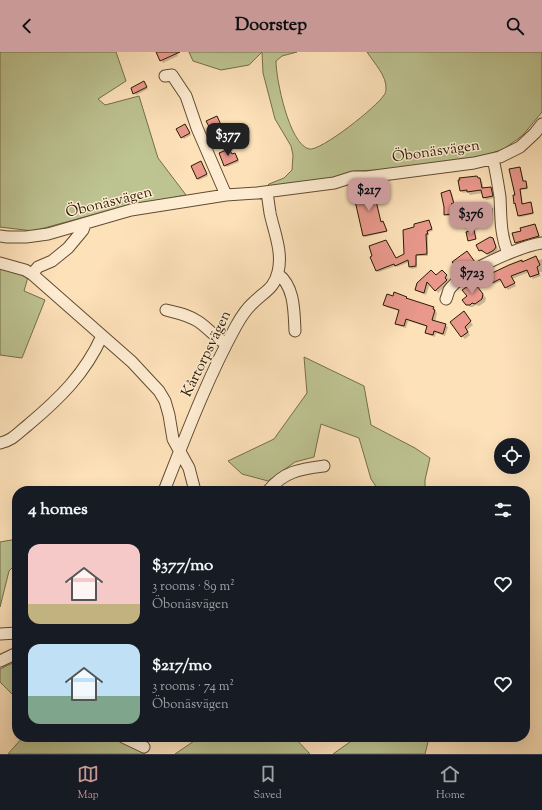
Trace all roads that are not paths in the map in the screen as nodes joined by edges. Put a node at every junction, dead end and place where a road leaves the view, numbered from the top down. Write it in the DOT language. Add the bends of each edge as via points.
graph roads {
  1 [pos="164,76"];
  2 [pos="542,124"];
  3 [pos="539,135"];
  4 [pos="493,159"];
  5 [pos="267,192"];
  6 [pos="226,195"];
  7 [pos="85,224"];
  8 [pos="0,236"];
  9 [pos="542,243"];
  10 [pos="508,253"];
  11 [pos="0,263"];
  12 [pos="32,274"];
  13 [pos="278,274"];
  14 [pos="446,299"];
  15 [pos="166,310"];
  16 [pos="295,331"];
  17 [pos="102,336"];
  18 [pos="226,344"];
  19 [pos="0,443"];
  20 [pos="180,451"];
  21 [pos="324,466"];
  22 [pos="166,486"];
  23 [pos="194,486"];
  24 [pos="273,486"];
  25 [pos="0,634"];
  26 [pos="12,634"];
  27 [pos="12,655"];
  28 [pos="0,661"];
  29 [pos="134,742"];
  30 [pos="144,747"];
  1 -- 6 [label="street" via="172,76 186,96"];
  2 -- 3 [label="street, Öbonäsvägen"];
  3 -- 4 [label="street, Öbonäsvägen" via="511,152"];
  4 -- 5 [label="street, Öbonäsvägen" via="405,173 353,177 334,183"];
  4 -- 10 [label="street" via="500,196 500,222"];
  5 -- 6 [label="street, Öbonäsvägen"];
  5 -- 13 [label="street, Kårtorpsvägen" via="280,254"];
  6 -- 7 [label="street, Öbonäsvägen" via="131,210"];
  7 -- 8 [label="street, Öbonäsvägen" via="35,236"];
  7 -- 12 [label="street" via="68,248 52,261 38,267"];
  9 -- 10 [label="street"];
  10 -- 14 [label="street" via="460,280 450,290"];
  11 -- 12 [label="street"];
  12 -- 17 [label="street"];
  13 -- 16 [label="street" via="287,284 290,293"];
  13 -- 18 [label="street, Kårtorpsvägen" via="266,293 246,310"];
  15 -- 18 [label="street" via="200,323"];
  17 -- 19 [label="street" via="78,378 66,391 14,437"];
  17 -- 20 [label="street" via="132,362 159,391 165,401 173,439"];
  18 -- 20 [label="street, Kårtorpsvägen" via="194,413"];
  20 -- 22 [label="street, Kårtorpsvägen"];
  20 -- 23 [label="street" via="189,468"];
  21 -- 24 [label="street" via="293,472"];
  25 -- 26 [label="street"];
  27 -- 28 [label="street"];
  29 -- 30 [label="street"];
}
